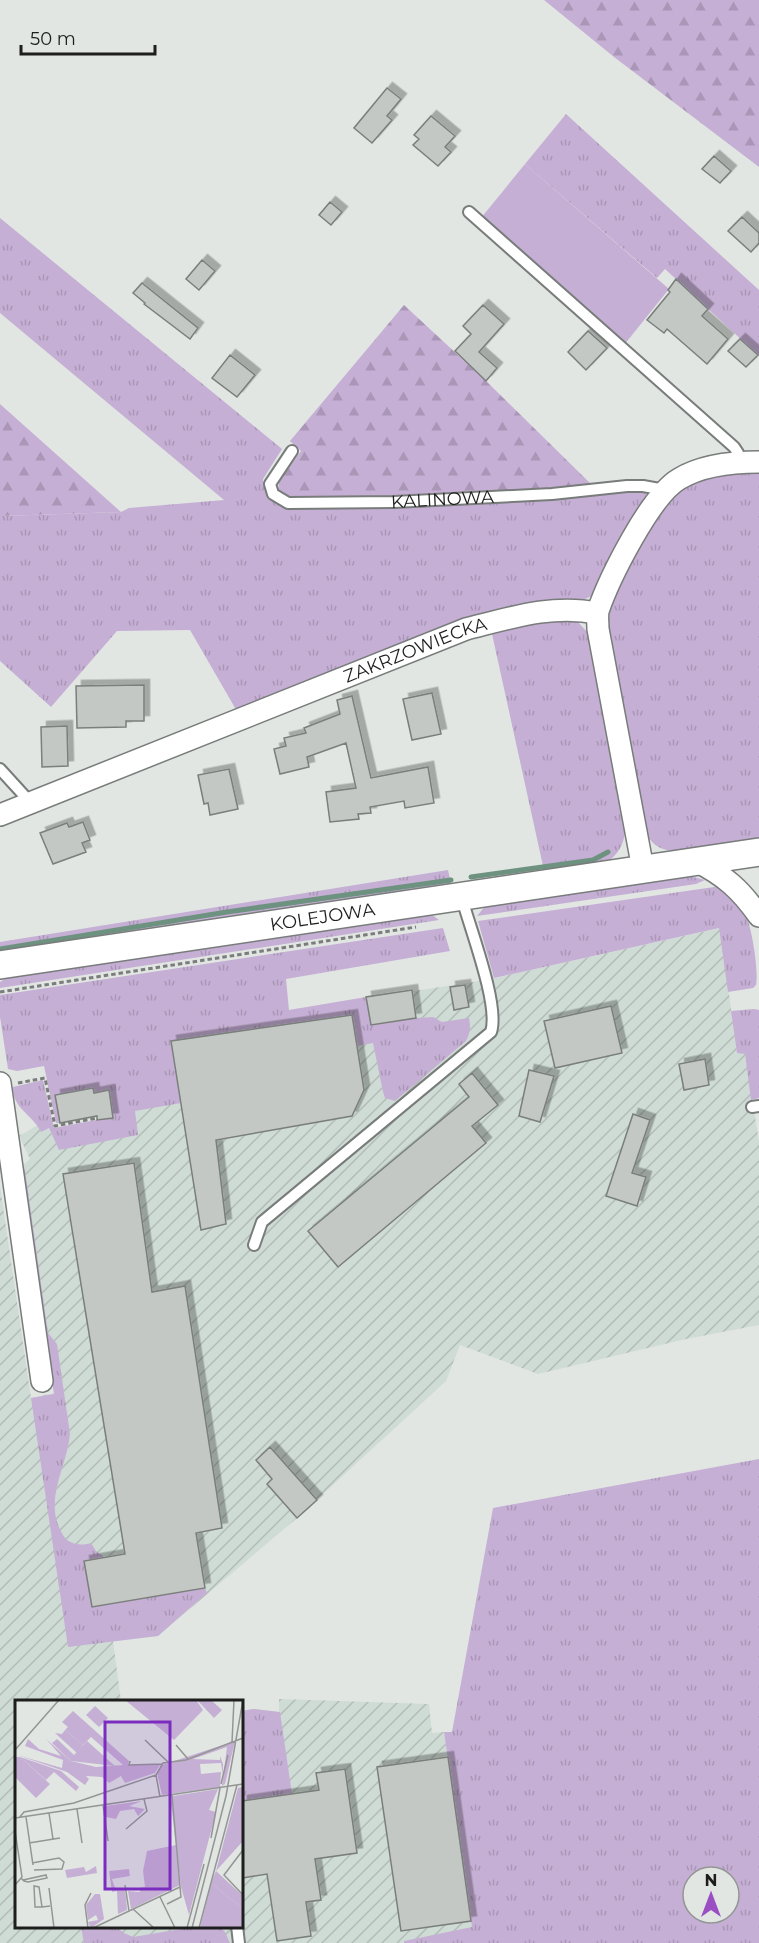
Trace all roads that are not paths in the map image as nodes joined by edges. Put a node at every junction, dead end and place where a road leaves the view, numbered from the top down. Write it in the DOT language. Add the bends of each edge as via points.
graph roads {
  1 [pos="469,212"];
  2 [pos="292,451"];
  3 [pos="750,462"];
  4 [pos="665,489"];
  5 [pos="597,613"];
  6 [pos="0,769"];
  7 [pos="31,803"];
  8 [pos="0,815"];
  9 [pos="759,852"];
  10 [pos="696,861"];
  11 [pos="643,869"];
  12 [pos="461,895"];
  13 [pos="759,916"];
  14 [pos="0,965"];
  15 [pos="0,1084"];
  16 [pos="254,1245"];
  17 [pos="42,1382"];
  18 [pos="237,1928"];
  19 [pos="239,1943"];
  1 -- 3 [label="lane"];
  2 -- 4 [label="lane, KALINOWA" via="270,484 273,494 288,503 394,502 627,486"];
  3 -- 4 [label="street" via="699,471"];
  4 -- 5 [label="street" via="627,546"];
  5 -- 7 [label="street, ZAKRZOWIECKA" via="547,610 466,630"];
  5 -- 11 [label="street"];
  6 -- 7 [label="lane"];
  7 -- 8 [label="street, ZAKRZOWIECKA"];
  9 -- 10 [label="street, KOLEJOWA"];
  10 -- 11 [label="street, KOLEJOWA"];
  10 -- 13 [label="street" via="744,894"];
  11 -- 12 [label="street, KOLEJOWA"];
  12 -- 14 [label="street, KOLEJOWA"];
  12 -- 16 [label="lane" via="486,980 493,1016 491,1032 262,1222"];
  15 -- 17 [label="street"];
  18 -- 19 [label="lane"];
}
